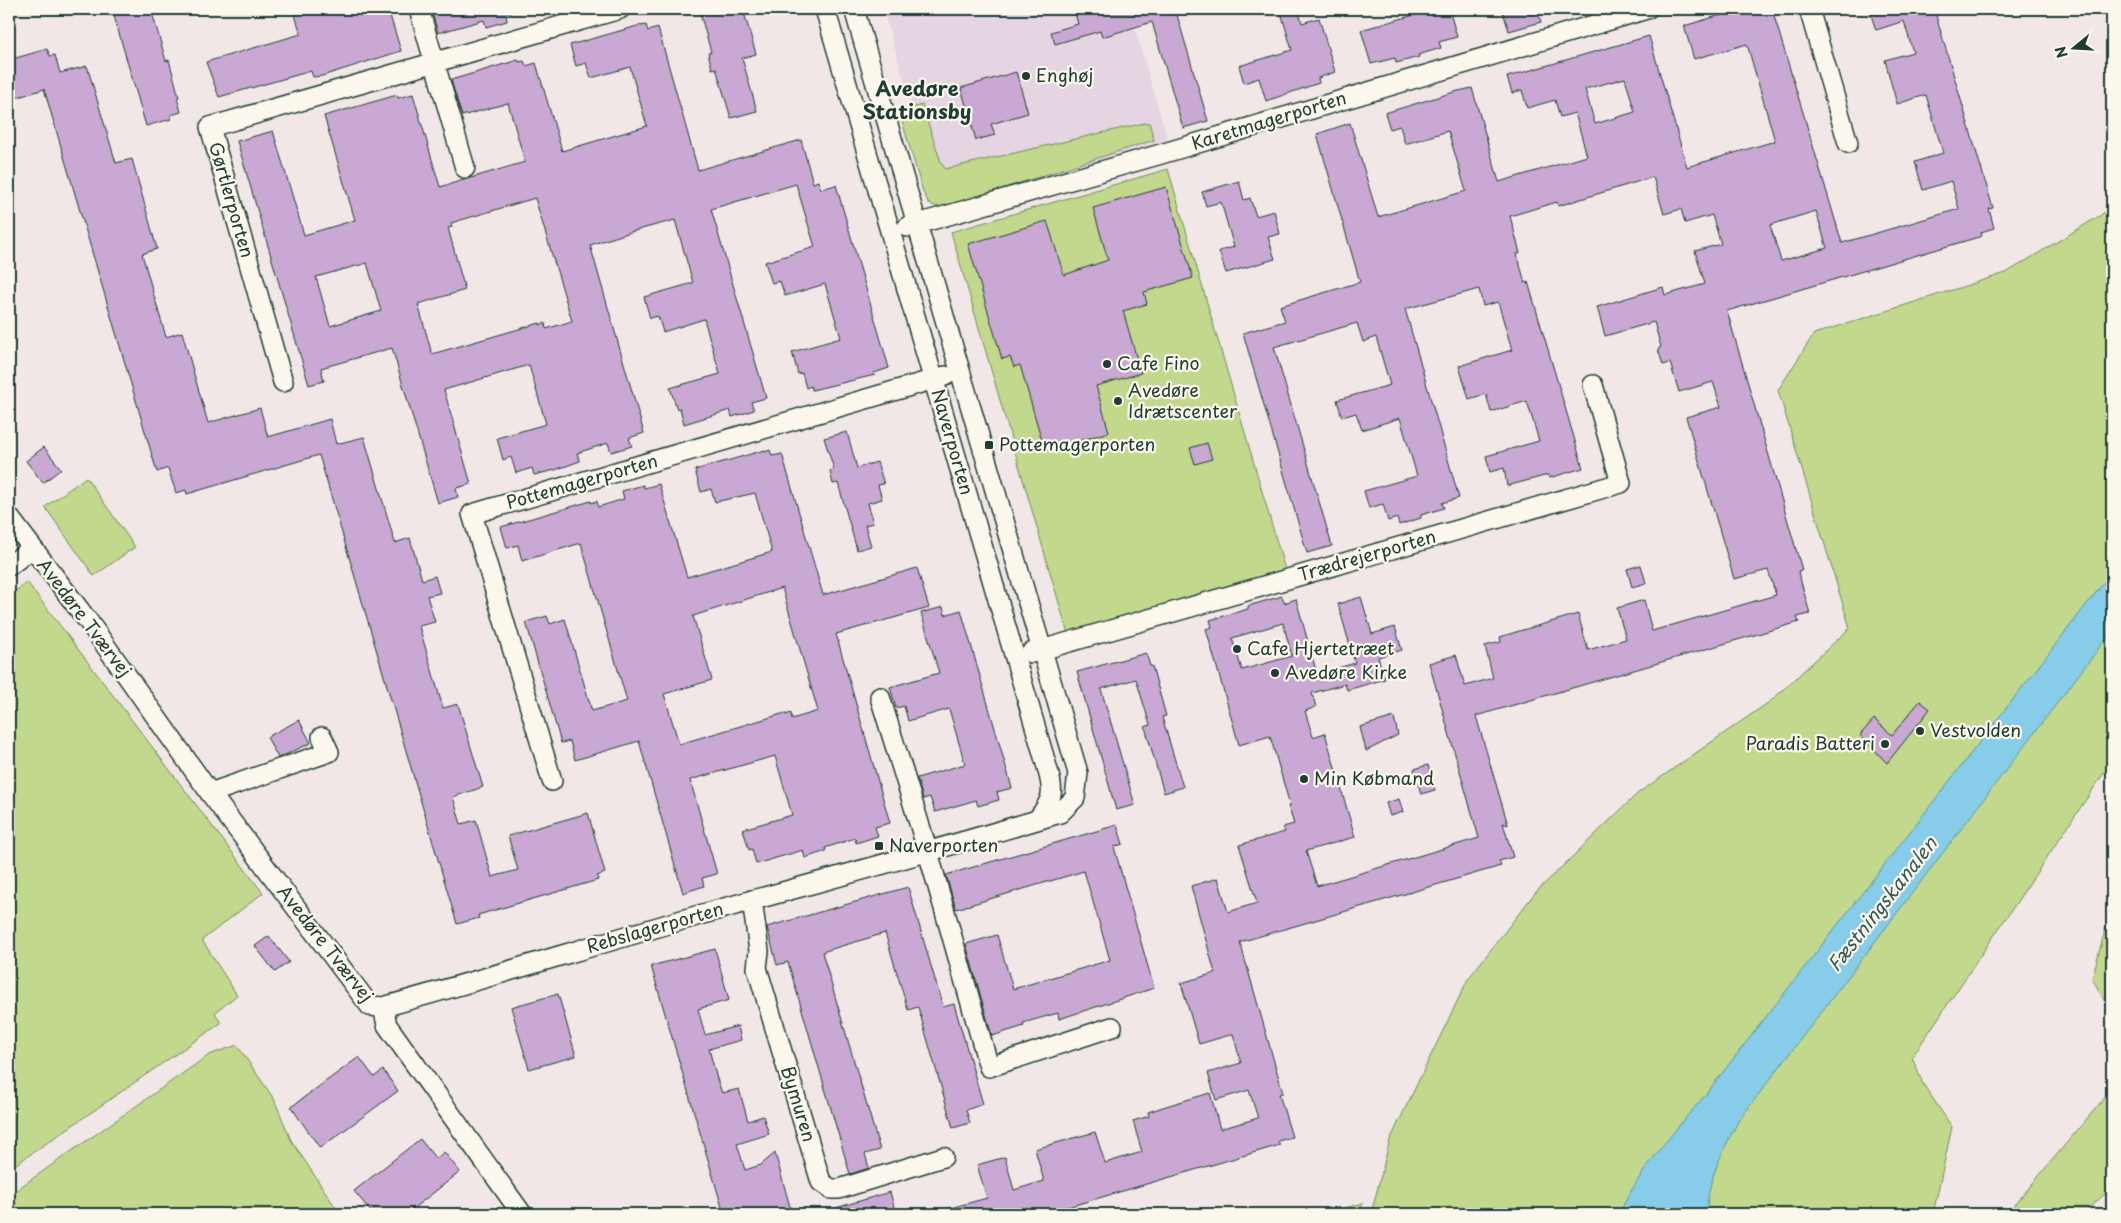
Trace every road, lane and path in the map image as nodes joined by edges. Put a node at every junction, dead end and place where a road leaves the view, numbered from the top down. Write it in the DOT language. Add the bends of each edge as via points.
graph roads {
  1 [pos="418,9"];
  2 [pos="620,9"];
  3 [pos="825,9"];
  4 [pos="854,9"];
  5 [pos="1647,9"];
  6 [pos="1809,9"];
  7 [pos="434,62"];
  8 [pos="1848,143"];
  9 [pos="465,168"];
  10 [pos="917,224"];
  11 [pos="892,232"];
  12 [pos="960,372"];
  13 [pos="934,380"];
  14 [pos="283,382"];
  15 [pos="1593,385"];
  16 [pos="9,517"];
  17 [pos="32,549"];
  18 [pos="9,566"];
  19 [pos="1042,650"];
  20 [pos="1015,658"];
  21 [pos="880,697"];
  22 [pos="322,737"];
  23 [pos="552,781"];
  24 [pos="210,793"];
  25 [pos="1038,819"];
  26 [pos="928,852"];
  27 [pos="752,900"];
  28 [pos="383,1007"];
  29 [pos="1112,1027"];
  30 [pos="943,1157"];
  31 [pos="522,1214"];
  1 -- 7 [label="street"];
  2 -- 7 [label="street, Gørtlerporten"];
  3 -- 11 [label="street, Naverporten"];
  4 -- 10 [label="street, Naverporten"];
  5 -- 10 [label="street, Karetmagerporten"];
  6 -- 8 [label="street"];
  7 -- 9 [label="street"];
  7 -- 14 [label="street, Gørtlerporten" via="210,127"];
  10 -- 11 [label="street, Karetmagerporten"];
  10 -- 12 [label="street, Naverporten"];
  11 -- 13 [label="street, Naverporten"];
  12 -- 13 [label="street, Pottemagerporten"];
  12 -- 19 [label="street, Naverporten"];
  13 -- 20 [label="street, Naverporten"];
  13 -- 23 [label="street, Pottemagerporten" via="472,514"];
  15 -- 19 [label="street, Trædrejerporten" via="1622,483"];
  16 -- 17 [label="street, Avedøre Tværvej"];
  17 -- 18 [label="street"];
  17 -- 24 [label="street, Avedøre Tværvej" via="88,621"];
  19 -- 20 [label="street, Trædrejerporten"];
  19 -- 25 [label="street, Naverporten" via="1078,773 1078,783 1075,798 1066,809"];
  20 -- 25 [label="street, Naverporten" via="1053,789 1050,802"];
  21 -- 26 [label="street"];
  22 -- 24 [label="street" via="329,752"];
  24 -- 28 [label="street, Avedøre Tværvej" via="370,1006"];
  25 -- 26 [label="street, Rebslagerporten"];
  26 -- 27 [label="street, Rebslagerporten"];
  26 -- 29 [label="street" via="989,1068"];
  27 -- 28 [label="street, Rebslagerporten"];
  27 -- 30 [label="street, Bymuren" via="759,951 757,968 821,1182 831,1189 839,1189"];
  28 -- 31 [label="street, Avedøre Tværvej" via="388,1025"];
}
